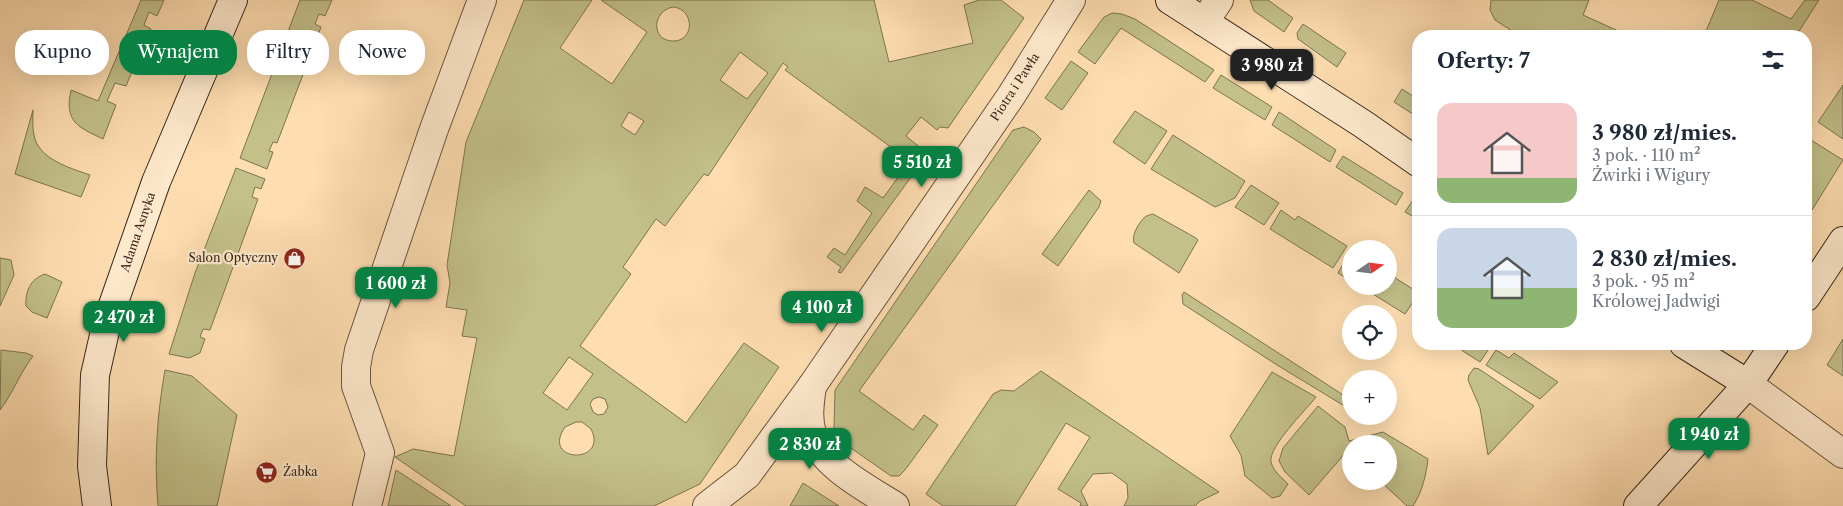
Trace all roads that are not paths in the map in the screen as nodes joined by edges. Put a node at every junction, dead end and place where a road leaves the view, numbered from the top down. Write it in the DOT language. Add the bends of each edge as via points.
graph roads {
  1 [pos="233,0"];
  2 [pos="482,0"];
  3 [pos="1071,0"];
  4 [pos="1170,0"];
  5 [pos="1219,0"];
  6 [pos="1204,22"];
  7 [pos="1412,158"];
  8 [pos="1843,241"];
  9 [pos="1812,288"];
  10 [pos="1694,350"];
  11 [pos="1771,350"];
  12 [pos="1748,384"];
  13 [pos="812,386"];
  14 [pos="1843,454"];
  15 [pos="97,506"];
  16 [pos="367,506"];
  17 [pos="706,506"];
  18 [pos="895,506"];
  19 [pos="1638,506"];
  1 -- 15 [label="street, Adama Asnyka" via="156,182 107,322 95,375 92,466"];
  2 -- 16 [label="street" via="434,129 357,359 356,386 380,453"];
  3 -- 13 [label="street, Piotra i Pawła" via="1011,96"];
  4 -- 6 [label="street"];
  5 -- 6 [label="street"];
  6 -- 7 [label="street"];
  8 -- 9 [label="street"];
  10 -- 12 [label="street"];
  11 -- 12 [label="street"];
  12 -- 14 [label="street"];
  12 -- 19 [label="street"];
  13 -- 17 [label="street, Piotra i Pawła" via="747,475"];
  13 -- 18 [label="street" via="811,431 816,445 833,464"];
}
